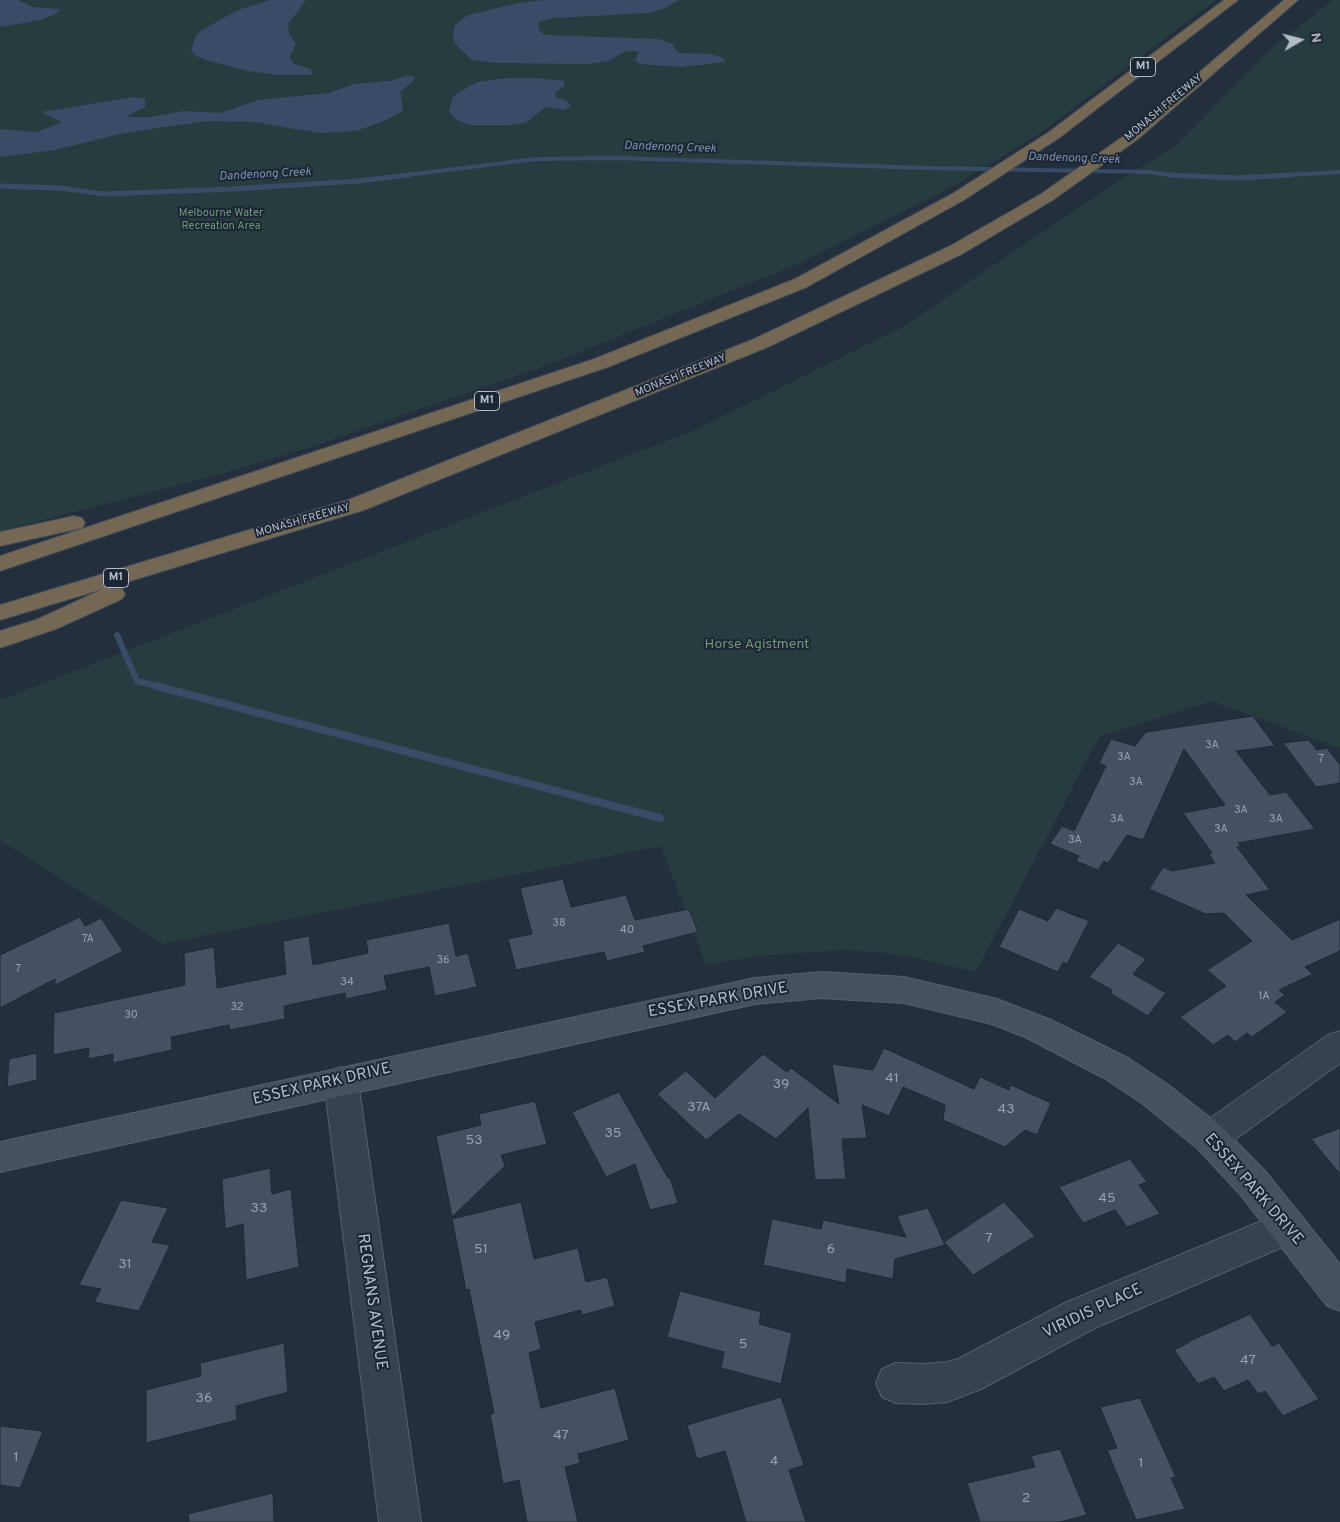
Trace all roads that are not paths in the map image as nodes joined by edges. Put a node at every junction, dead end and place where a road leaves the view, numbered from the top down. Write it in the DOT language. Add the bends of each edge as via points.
graph roads {
  1 [pos="1232,0"];
  2 [pos="1292,0"];
  3 [pos="208,494"];
  4 [pos="0,539"];
  5 [pos="231,542"];
  6 [pos="0,564"];
  7 [pos="0,613"];
  8 [pos="0,640"];
  9 [pos="1340,1045"];
  10 [pos="341,1081"];
  11 [pos="1210,1138"];
  12 [pos="0,1157"];
  13 [pos="1288,1226"];
  14 [pos="1340,1293"];
  15 [pos="896,1384"];
  16 [pos="400,1522"];
  1 -- 3 [label="highway, M1" via="1054,135 958,196 801,283 601,363"];
  2 -- 5 [label="highway, MONASH FREEWAY / M1" via="1133,136 1047,197 956,250 762,343 356,505"];
  3 -- 4 [label="highway"];
  3 -- 6 [label="highway, M1"];
  5 -- 7 [label="highway, MONASH FREEWAY / M1"];
  5 -- 8 [label="highway" via="47,624"];
  9 -- 11 [label="street"];
  10 -- 11 [label="street, ESSEX PARK DRIVE" via="754,991 821,985 867,987 904,990 956,1001 997,1012 1039,1029 1116,1068 1163,1099"];
  10 -- 12 [label="street, ESSEX PARK DRIVE"];
  10 -- 16 [label="street, REGNANS AVENUE"];
  11 -- 13 [label="street, ESSEX PARK DRIVE"];
  13 -- 14 [label="street, ESSEX PARK DRIVE"];
  13 -- 15 [label="street, VIRIDIS PLACE" via="1080,1315 967,1376 946,1382"];
}
